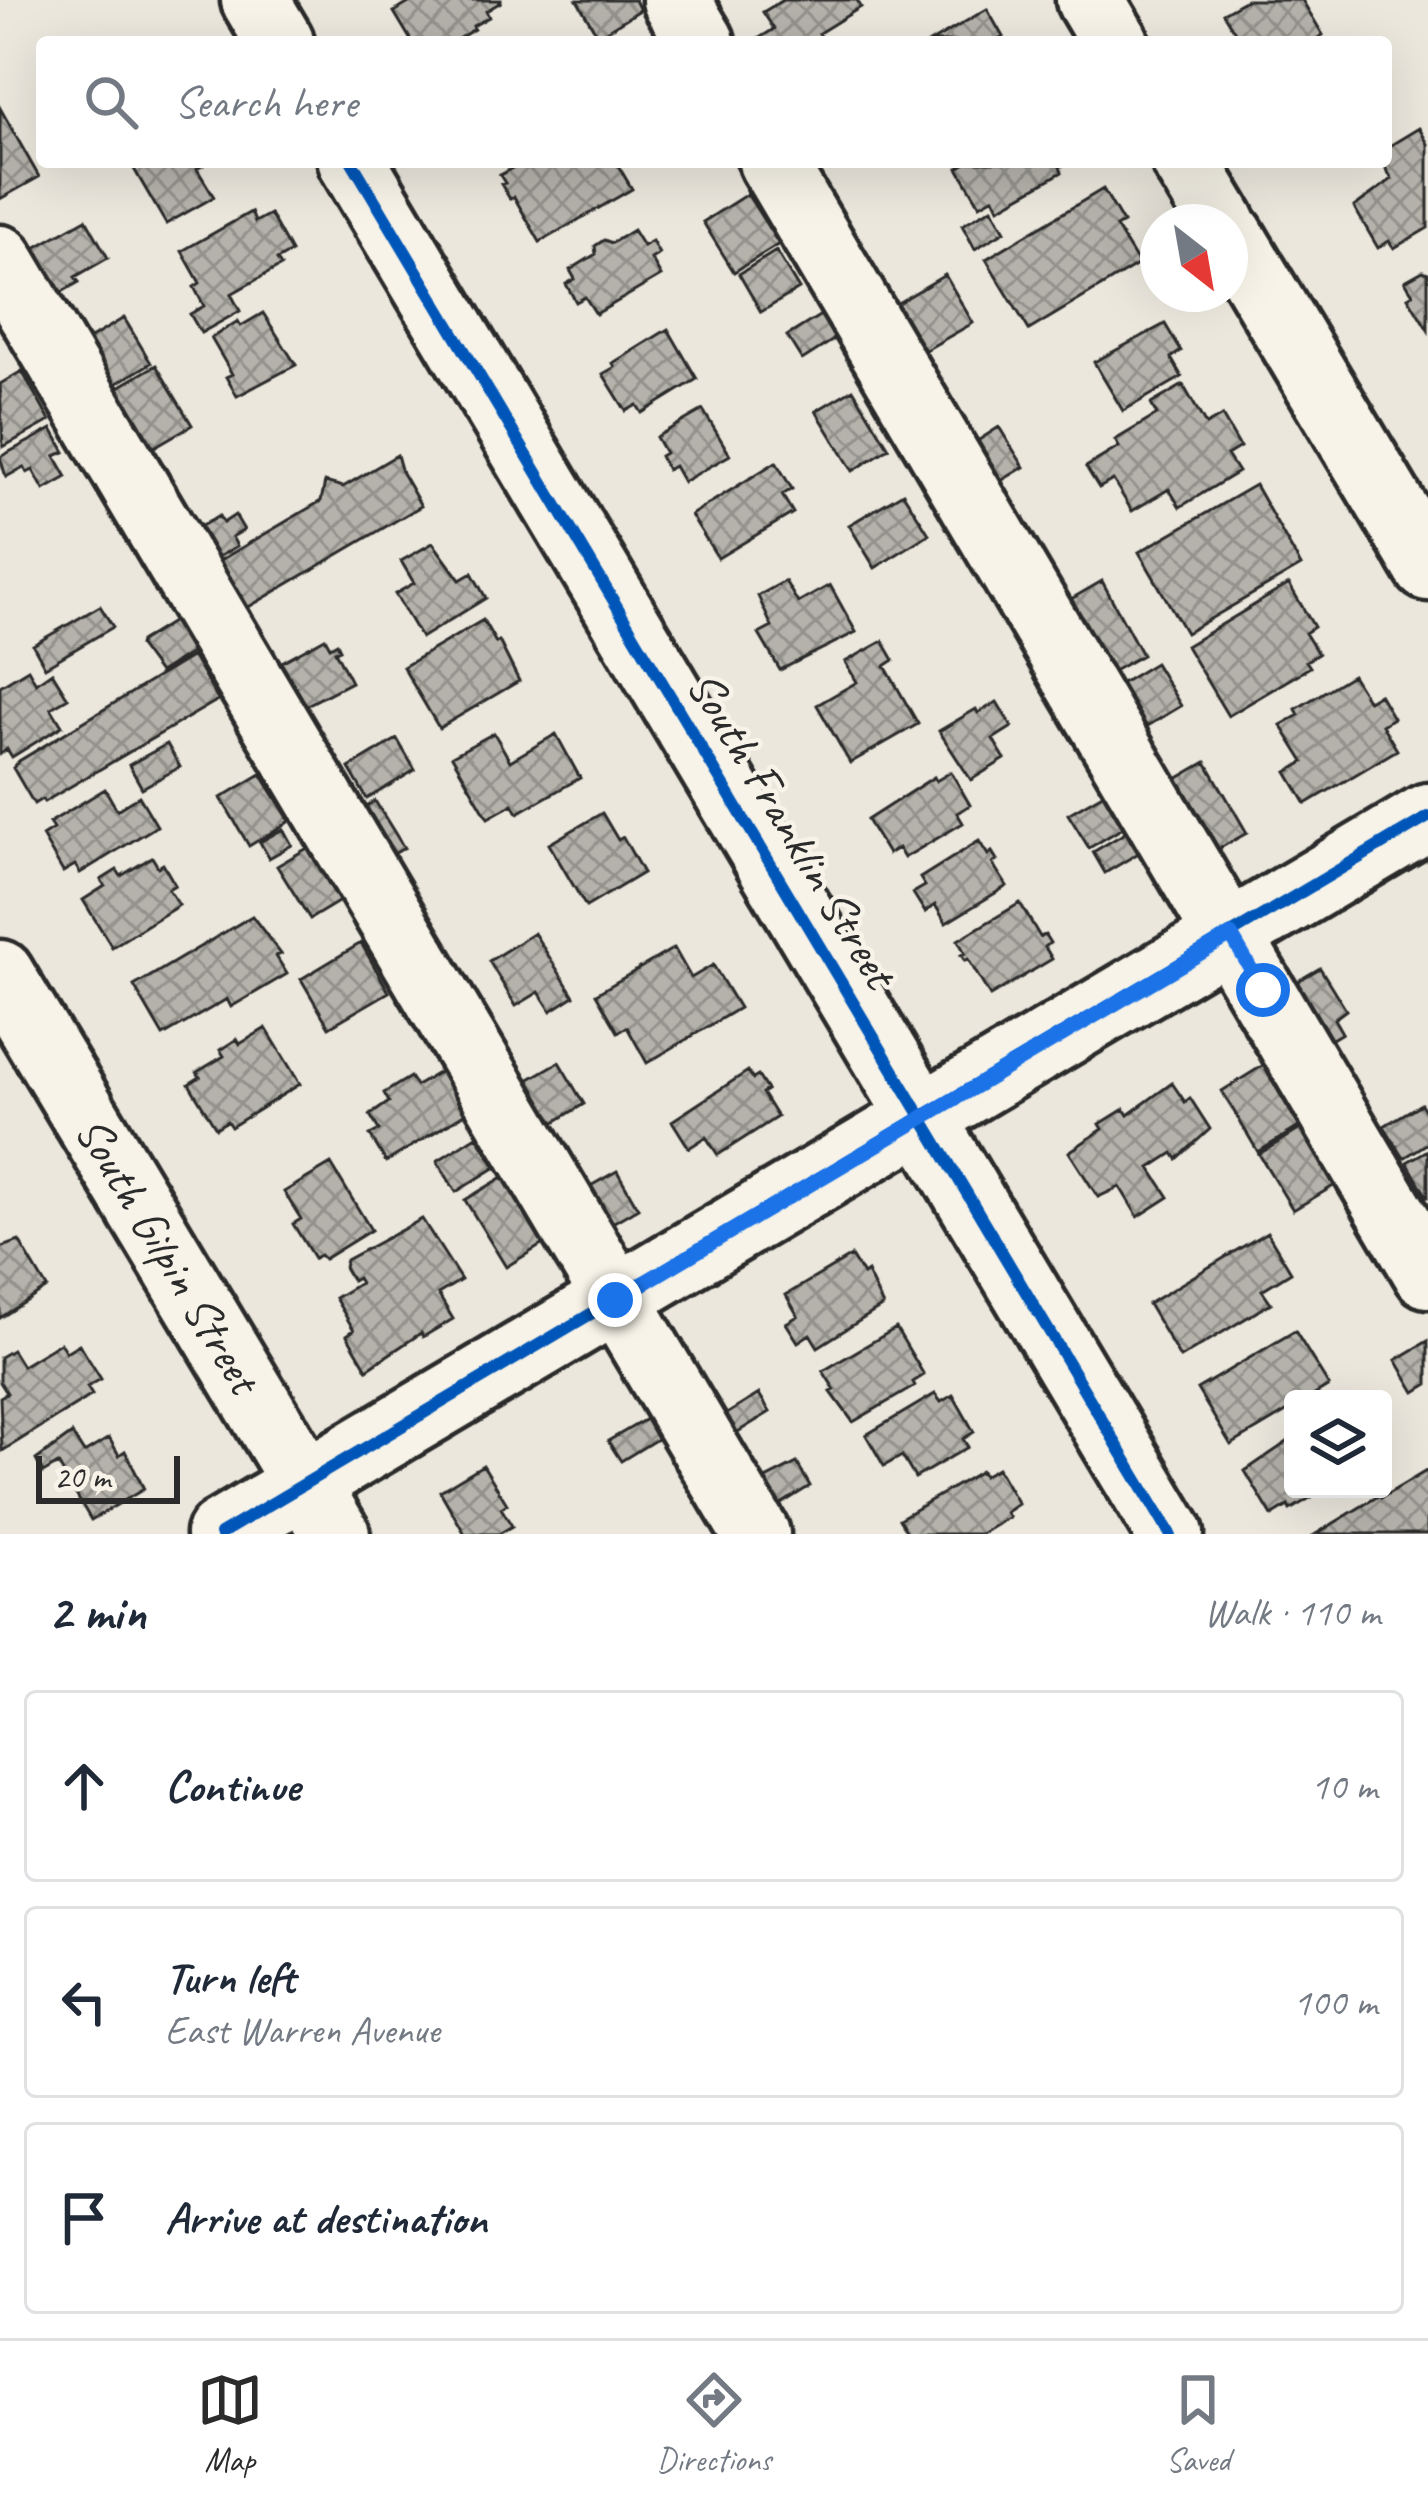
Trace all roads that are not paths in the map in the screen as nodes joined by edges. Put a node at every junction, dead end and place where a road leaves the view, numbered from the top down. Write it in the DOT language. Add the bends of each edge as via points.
graph roads {
  1 [pos="255,0"];
  2 [pos="676,0"];
  3 [pos="1090,0"];
  4 [pos="276,36"];
  5 [pos="697,36"];
  6 [pos="1111,36"];
  7 [pos="356,168"];
  8 [pos="776,168"];
  9 [pos="1190,168"];
  10 [pos="1211,204"];
  11 [pos="0,260"];
  12 [pos="1248,265"];
  13 [pos="1428,568"];
  14 [pos="1428,817"];
  15 [pos="1231,935"];
  16 [pos="0,974"];
  17 [pos="922,1117"];
  18 [pos="1428,1274"];
  19 [pos="615,1300"];
  20 [pos="321,1509"];
  21 [pos="220,1534"];
  22 [pos="756,1534"];
  23 [pos="1170,1534"];
  1 -- 4 [label="street"];
  2 -- 5 [label="street"];
  3 -- 6 [label="street"];
  7 -- 17 [label="street, South Franklin Street"];
  8 -- 15 [label="street"];
  9 -- 10 [label="street"];
  11 -- 19 [label="street"];
  12 -- 13 [label="street"];
  14 -- 15 [label="street"];
  15 -- 17 [label="street"];
  15 -- 18 [label="street"];
  16 -- 20 [label="street, South Gilpin Street"];
  17 -- 19 [label="street"];
  17 -- 23 [label="street, South Franklin Street"];
  19 -- 20 [label="street"];
  19 -- 22 [label="street"];
  20 -- 21 [label="street"];
}
